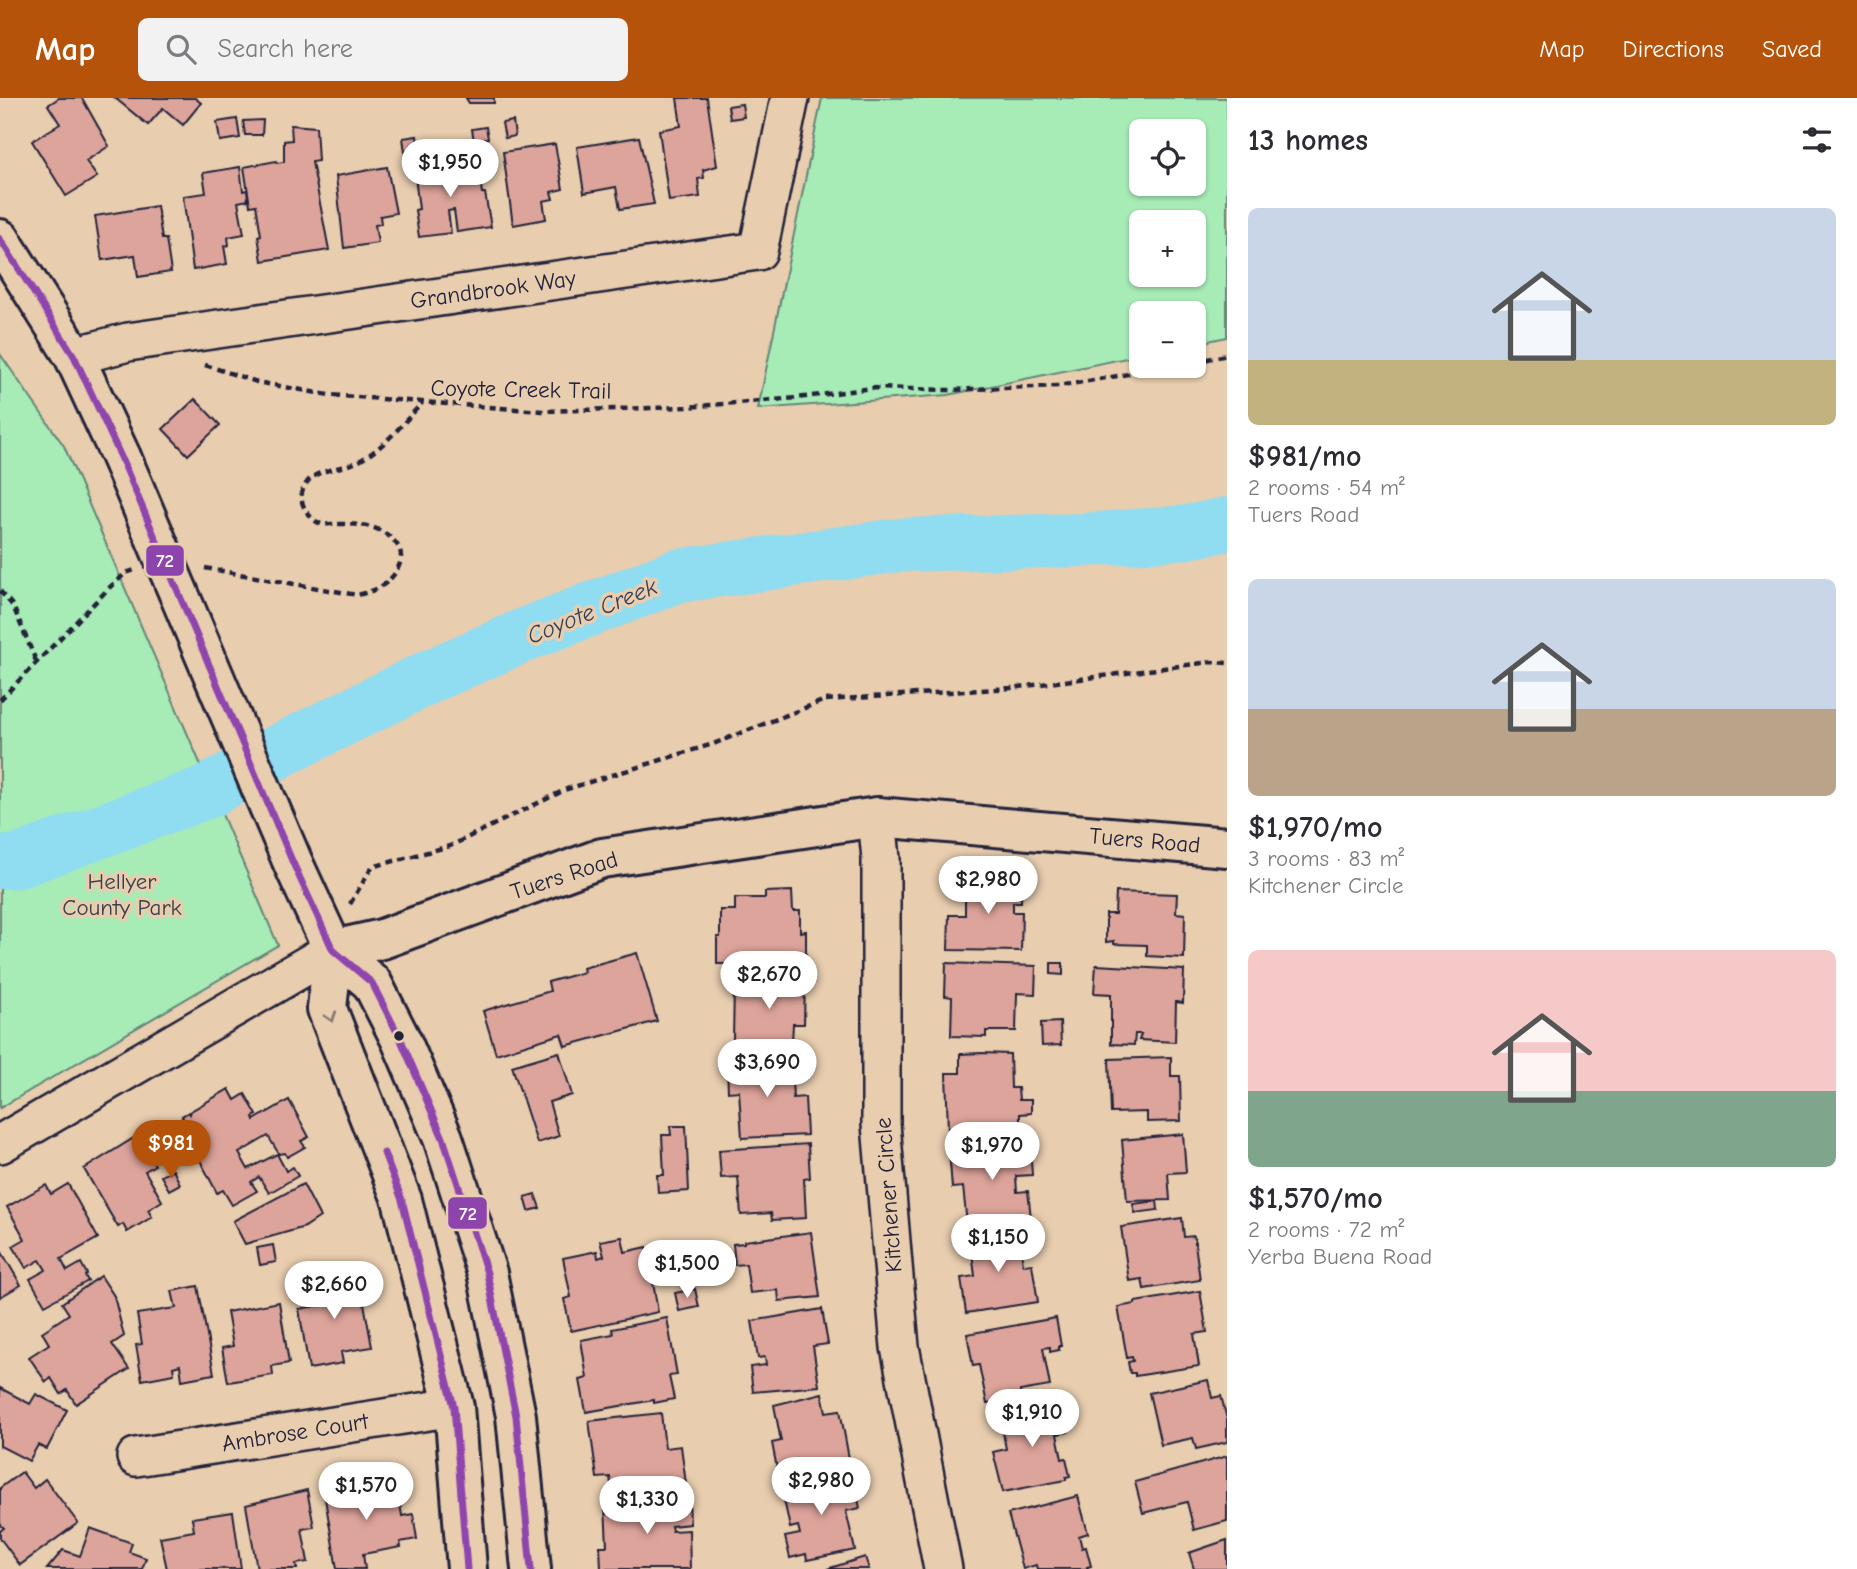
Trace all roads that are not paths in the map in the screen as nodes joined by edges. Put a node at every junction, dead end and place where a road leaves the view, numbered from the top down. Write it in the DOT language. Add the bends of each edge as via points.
graph roads {
  1 [pos="790,98"];
  2 [pos="0,239"];
  3 [pos="74,356"];
  4 [pos="877,817"];
  5 [pos="1227,847"];
  6 [pos="333,950"];
  7 [pos="0,1144"];
  8 [pos="454,1407"];
  9 [pos="136,1457"];
  10 [pos="467,1569"];
  11 [pos="531,1569"];
  12 [pos="943,1569"];
  1 -- 3 [label="street, Grandbrook Way" via="758,251 128,342"];
  2 -- 3 [label="main road"];
  3 -- 6 [label="main road, bridge"];
  4 -- 5 [label="main road, Tuers Road"];
  4 -- 6 [label="main road, Tuers Road" via="603,858 383,939"];
  4 -- 12 [label="street, Kitchener Circle" via="881,1124 900,1347"];
  6 -- 7 [label="street, Tuers Road"];
  6 -- 8 [label="main road, one-way" via="327,1009 402,1199"];
  6 -- 11 [label="main road" via="372,983 401,1040 443,1138 487,1273 516,1416"];
  8 -- 9 [label="street, Ambrose Court"];
  8 -- 10 [label="main road"];
}
